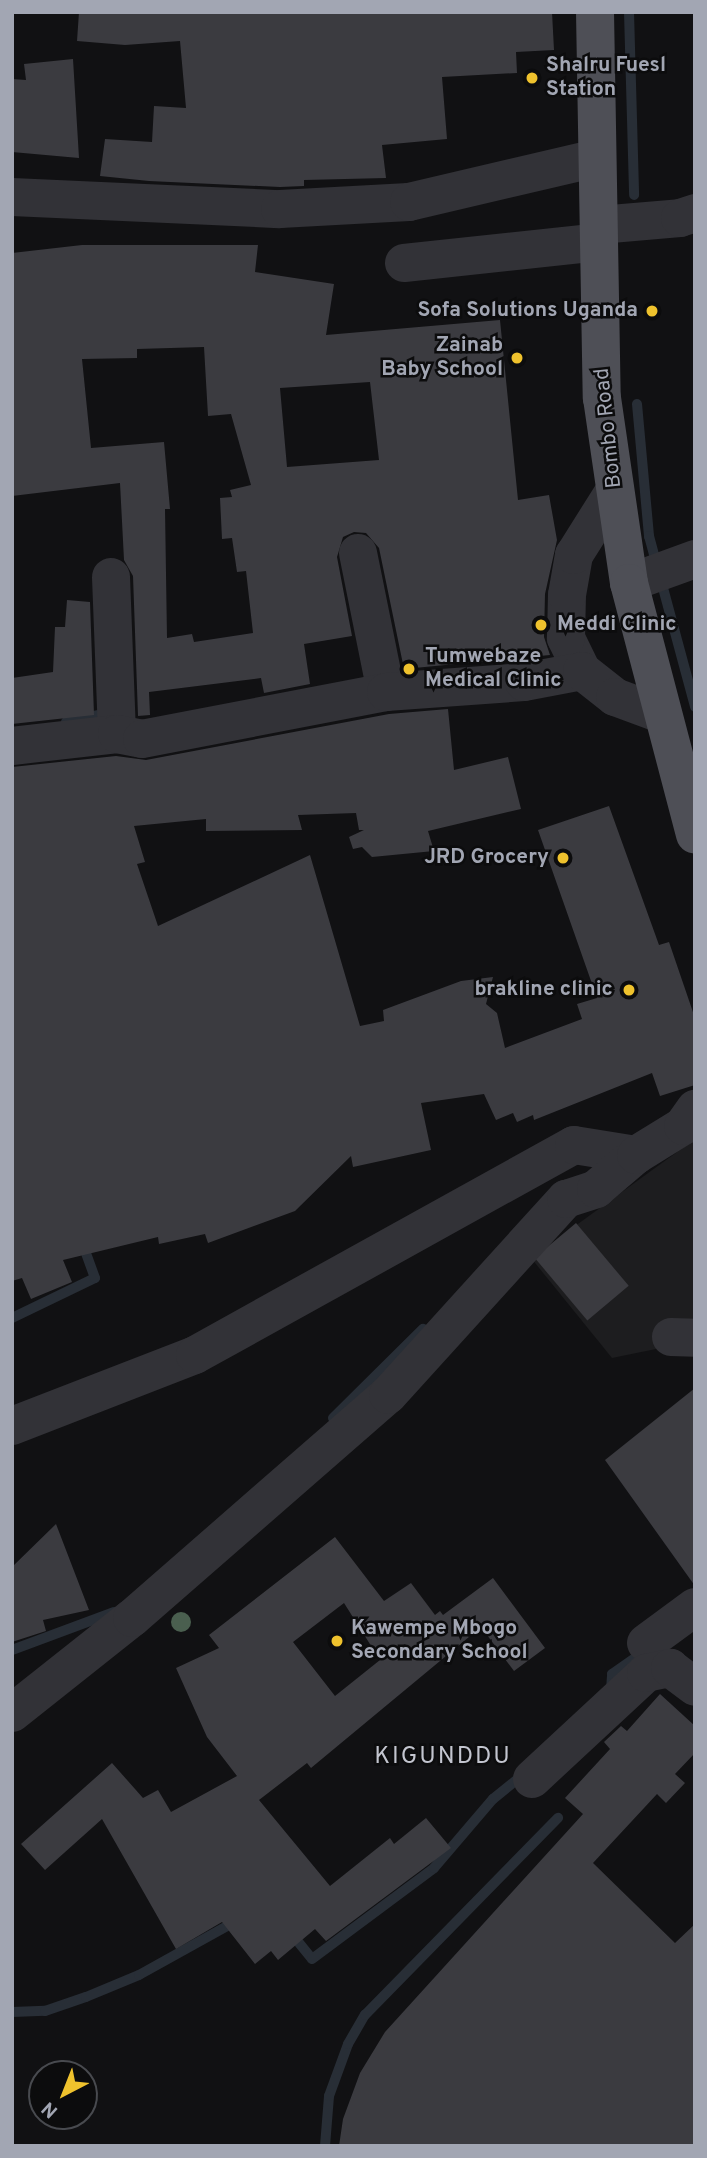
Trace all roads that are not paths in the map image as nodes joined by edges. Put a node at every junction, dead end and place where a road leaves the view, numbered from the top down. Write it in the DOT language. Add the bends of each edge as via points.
graph roads {
  1 [pos="595,12"];
  2 [pos="597,158"];
  3 [pos="12,197"];
  4 [pos="695,213"];
  5 [pos="599,233"];
  6 [pos="404,263"];
  7 [pos="615,490"];
  8 [pos="358,553"];
  9 [pos="695,559"];
  10 [pos="111,577"];
  11 [pos="629,583"];
  12 [pos="582,671"];
  13 [pos="386,692"];
  14 [pos="661,715"];
  15 [pos="117,734"];
  16 [pos="12,746"];
  17 [pos="695,834"];
  18 [pos="695,1109"];
  19 [pos="636,1155"];
  20 [pos="12,1426"];
  21 [pos="695,1607"];
  22 [pos="646,1643"];
  23 [pos="695,1687"];
  24 [pos="12,1713"];
  25 [pos="532,1779"];
  1 -- 2 [label="main road, Bombo Road"];
  2 -- 3 [label="street" via="409,202 279,209"];
  2 -- 5 [label="main road, Bombo Road"];
  4 -- 5 [label="street"];
  5 -- 6 [label="street"];
  5 -- 7 [label="main road, Bombo Road" via="602,398"];
  7 -- 11 [label="main road, Bombo Road"];
  7 -- 12 [label="street" via="575,555 567,595 566,638"];
  8 -- 13 [label="street"];
  9 -- 11 [label="street"];
  10 -- 15 [label="street"];
  11 -- 14 [label="main road, Bombo Road"];
  12 -- 13 [label="street" via="524,682"];
  12 -- 14 [label="street" via="615,697"];
  13 -- 15 [label="street" via="142,739"];
  14 -- 17 [label="main road, Bombo Road"];
  15 -- 16 [label="street"];
  18 -- 19 [label="street" via="683,1126"];
  19 -- 20 [label="street" via="574,1145 195,1355"];
  19 -- 24 [label="street" via="596,1189 566,1199 388,1395 132,1618"];
  21 -- 22 [label="street"];
  23 -- 25 [label="street" via="670,1668 646,1674"];
}
